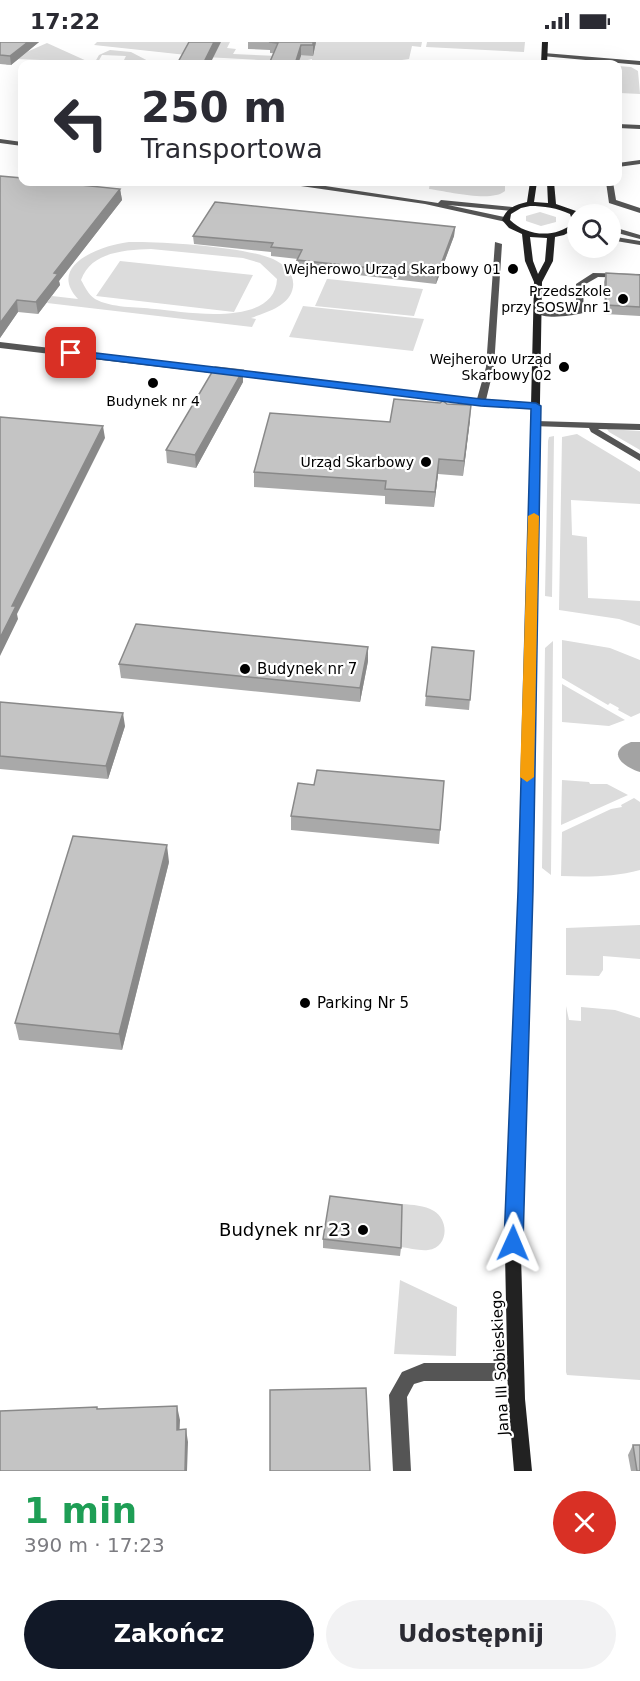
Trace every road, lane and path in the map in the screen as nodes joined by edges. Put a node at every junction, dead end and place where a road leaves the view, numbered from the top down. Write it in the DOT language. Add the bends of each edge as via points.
graph roads {
  1 [pos="544,42"];
  2 [pos="544,56"];
  3 [pos="544,60"];
  4 [pos="599,60"];
  5 [pos="622,62"];
  6 [pos="640,63"];
  7 [pos="622,126"];
  8 [pos="640,127"];
  9 [pos="0,141"];
  10 [pos="18,143"];
  11 [pos="640,162"];
  12 [pos="622,164"];
  13 [pos="315,186"];
  14 [pos="532,186"];
  15 [pos="551,186"];
  16 [pos="610,186"];
  17 [pos="425,202"];
  18 [pos="530,204"];
  19 [pos="552,205"];
  20 [pos="512,209"];
  21 [pos="567,211"];
  22 [pos="640,211"];
  23 [pos="506,220"];
  24 [pos="621,231"];
  25 [pos="526,233"];
  26 [pos="567,233"];
  27 [pos="550,235"];
  28 [pos="640,237"];
  29 [pos="621,240"];
  30 [pos="640,243"];
  31 [pos="498,244"];
  32 [pos="640,276"];
  33 [pos="538,282"];
  34 [pos="538,312"];
  35 [pos="0,345"];
  36 [pos="481,402"];
  37 [pos="536,406"];
  38 [pos="536,424"];
  39 [pos="592,426"];
  40 [pos="640,427"];
  41 [pos="640,458"];
  42 [pos="514,1372"];
  43 [pos="402,1471"];
  44 [pos="523,1471"];
  1 -- 2 [label="street"];
  2 -- 3 [label="street"];
  2 -- 4 [label="street"];
  5 -- 6 [label="street"];
  7 -- 8 [label="street"];
  9 -- 10 [label="street"];
  11 -- 12 [label="street"];
  13 -- 17 [label="street"];
  14 -- 18 [label="street"];
  15 -- 19 [label="street"];
  16 -- 22 [label="street" via="612,201"];
  17 -- 20 [label="street"];
  17 -- 23 [label="street"];
  18 -- 19 [label="street"];
  18 -- 20 [label="street"];
  19 -- 21 [label="street"];
  20 -- 23 [label="street"];
  23 -- 25 [label="street"];
  24 -- 28 [label="street"];
  25 -- 27 [label="street"];
  25 -- 33 [label="street, Jana III Sobieskiego" via="529,261"];
  26 -- 27 [label="street"];
  27 -- 33 [label="street, Jana III Sobieskiego" via="549,261"];
  29 -- 30 [label="street"];
  31 -- 36 [label="street" via="490,367"];
  32 -- 34 [label="street" via="596,274 580,284 580,311"];
  33 -- 34 [label="street, Jana III Sobieskiego"];
  34 -- 37 [label="street, Jana III Sobieskiego"];
  35 -- 36 [label="street"];
  36 -- 37 [label="street"];
  37 -- 38 [label="street, Jana III Sobieskiego"];
  38 -- 39 [label="street"];
  38 -- 42 [label="street, Jana III Sobieskiego" via="512,1283"];
  39 -- 40 [label="street"];
  39 -- 41 [label="street"];
  42 -- 43 [label="street" via="424,1372 408,1378 398,1395"];
  42 -- 44 [label="street, Jana III Sobieskiego"];
}
